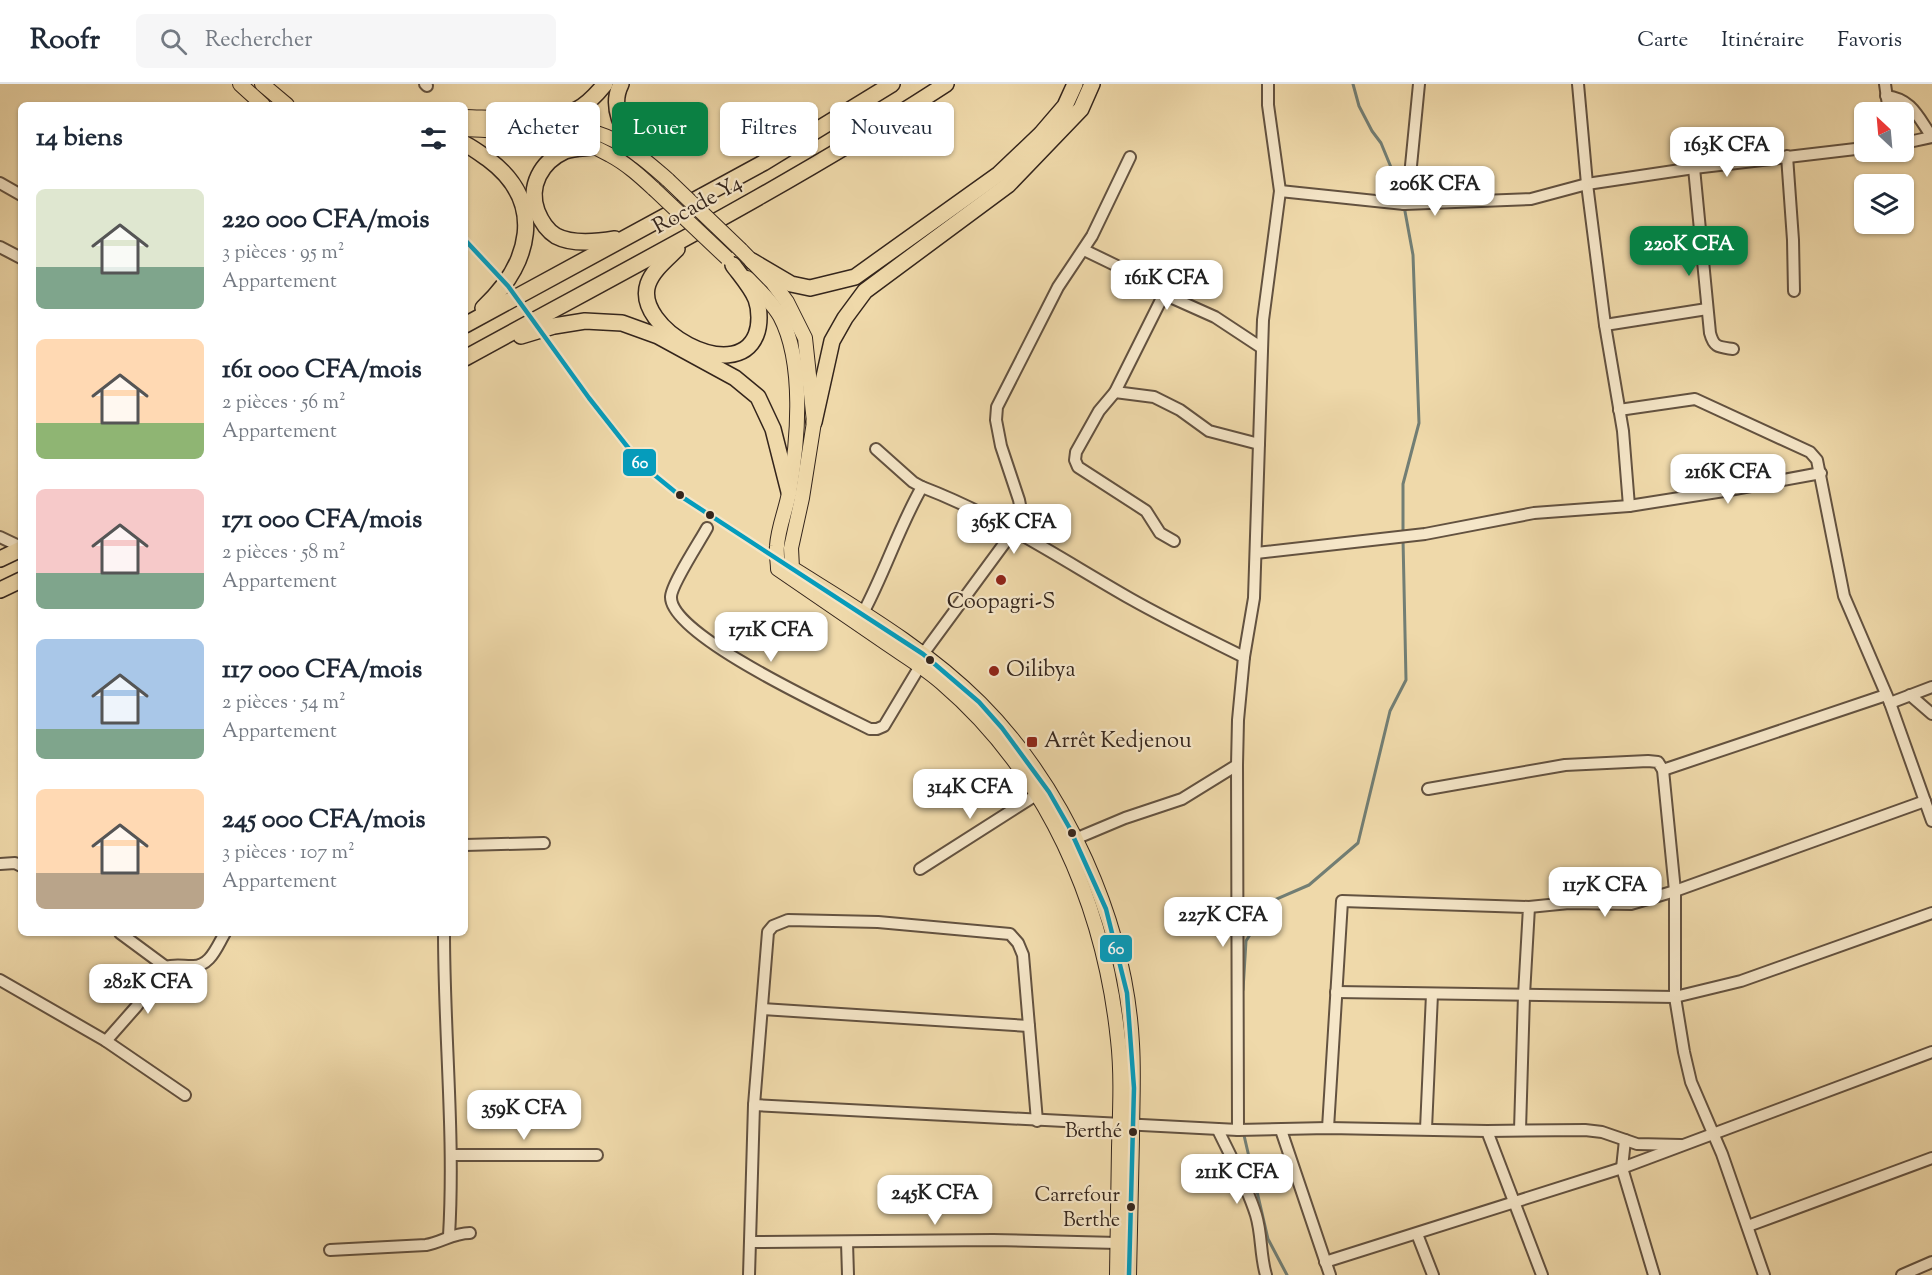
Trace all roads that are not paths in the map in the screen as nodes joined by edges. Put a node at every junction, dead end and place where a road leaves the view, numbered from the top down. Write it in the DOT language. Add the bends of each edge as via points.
graph roads {
  1 [pos="240,84"];
  2 [pos="262,84"];
  3 [pos="605,84"];
  4 [pos="621,84"];
  5 [pos="892,84"];
  6 [pos="946,84"];
  7 [pos="1075,84"];
  8 [pos="1092,84"];
  9 [pos="1268,84"];
  10 [pos="1419,84"];
  11 [pos="1578,84"];
  12 [pos="1885,84"];
  13 [pos="1886,96"];
  14 [pos="260,102"];
  15 [pos="283,102"];
  16 [pos="587,102"];
  17 [pos="616,102"];
  18 [pos="1887,102"];
  19 [pos="468,117"];
  20 [pos="486,118"];
  21 [pos="468,129"];
  22 [pos="486,131"];
  23 [pos="1932,137"];
  24 [pos="1914,141"];
  25 [pos="468,146"];
  26 [pos="1854,149"];
  27 [pos="600,150"];
  28 [pos="558,156"];
  29 [pos="640,156"];
  30 [pos="1787,156"];
  31 [pos="1130,157"];
  32 [pos="1694,168"];
  33 [pos="0,183"];
  34 [pos="1587,184"];
  35 [pos="1280,191"];
  36 [pos="18,193"];
  37 [pos="1404,204"];
  38 [pos="627,237"];
  39 [pos="687,238"];
  40 [pos="0,247"];
  41 [pos="1084,250"];
  42 [pos="18,256"];
  43 [pos="747,256"];
  44 [pos="730,261"];
  45 [pos="1794,291"];
  46 [pos="1164,294"];
  47 [pos="1707,309"];
  48 [pos="468,321"];
  49 [pos="468,322"];
  50 [pos="1605,325"];
  51 [pos="490,346"];
  52 [pos="1262,348"];
  53 [pos="1733,349"];
  54 [pos="468,357"];
  55 [pos="1115,392"];
  56 [pos="1619,410"];
  57 [pos="814,422"];
  58 [pos="1258,444"];
  59 [pos="876,449"];
  60 [pos="1821,473"];
  61 [pos="922,487"];
  62 [pos="789,492"];
  63 [pos="1629,506"];
  64 [pos="707,528"];
  65 [pos="1015,529"];
  66 [pos="0,537"];
  67 [pos="1174,541"];
  68 [pos="18,546"];
  69 [pos="18,550"];
  70 [pos="1256,553"];
  71 [pos="0,559"];
  72 [pos="18,581"];
  73 [pos="0,590"];
  74 [pos="863,613"];
  75 [pos="1244,657"];
  76 [pos="922,660"];
  77 [pos="1932,687"];
  78 [pos="1910,695"];
  79 [pos="1888,699"];
  80 [pos="1932,714"];
  81 [pos="1237,765"];
  82 [pos="1663,770"];
  83 [pos="1428,789"];
  84 [pos="1036,795"];
  85 [pos="1925,801"];
  86 [pos="1932,821"];
  87 [pos="1075,838"];
  88 [pos="544,843"];
  89 [pos="468,845"];
  90 [pos="0,864"];
  91 [pos="18,865"];
  92 [pos="920,869"];
  93 [pos="1674,891"];
  94 [pos="1529,907"];
  95 [pos="1932,913"];
  96 [pos="124,936"];
  97 [pos="223,936"];
  98 [pos="444,936"];
  99 [pos="166,967"];
  100 [pos="0,980"];
  101 [pos="1336,992"];
  102 [pos="1432,994"];
  103 [pos="1524,995"];
  104 [pos="1675,997"];
  105 [pos="762,1010"];
  106 [pos="1029,1026"];
  107 [pos="106,1041"];
  108 [pos="1932,1052"];
  109 [pos="185,1095"];
  110 [pos="754,1105"];
  111 [pos="1037,1121"];
  112 [pos="1126,1126"];
  113 [pos="1328,1128"];
  114 [pos="1426,1129"];
  115 [pos="1218,1130"];
  116 [pos="1238,1130"];
  117 [pos="1281,1130"];
  118 [pos="1520,1130"];
  119 [pos="1487,1131"];
  120 [pos="1713,1133"];
  121 [pos="1625,1140"];
  122 [pos="1681,1145"];
  123 [pos="451,1155"];
  124 [pos="597,1155"];
  125 [pos="1932,1158"];
  126 [pos="1622,1168"];
  127 [pos="1513,1201"];
  128 [pos="1748,1226"];
  129 [pos="470,1233"];
  130 [pos="1417,1234"];
  131 [pos="449,1236"];
  132 [pos="751,1242"];
  133 [pos="847,1242"];
  134 [pos="1118,1243"];
  135 [pos="330,1251"];
  136 [pos="1325,1262"];
  137 [pos="1932,1262"];
  138 [pos="749,1275"];
  139 [pos="848,1275"];
  140 [pos="1117,1275"];
  141 [pos="1129,1275"];
  142 [pos="1266,1275"];
  143 [pos="1330,1275"];
  144 [pos="1433,1275"];
  145 [pos="1542,1275"];
  146 [pos="1654,1275"];
  147 [pos="1764,1275"];
  148 [pos="1902,1275"];
  1 -- 14 [label="main road"];
  2 -- 15 [label="main road"];
  3 -- 16 [label="highway"];
  4 -- 17 [label="highway"];
  5 -- 38 [label="highway, Rocade Y4" via="763,163"];
  6 -- 39 [label="highway, Rocade Y4"];
  7 -- 43 [label="highway" via="1065,106 999,174 855,277 810,288 792,284"];
  8 -- 57 [label="highway" via="1081,109 1008,185 865,291 832,341"];
  9 -- 35 [label="street"];
  10 -- 37 [label="street"];
  11 -- 34 [label="street"];
  12 -- 13 [label="street"];
  13 -- 18 [label="street"];
  13 -- 23 [label="street" via="1908,102"];
  19 -- 20 [label="main road"];
  21 -- 22 [label="main road"];
  23 -- 24 [label="street"];
  25 -- 48 [label="highway" via="508,177 526,217 521,254 512,275"];
  26 -- 30 [label="street"];
  27 -- 44 [label="main road, bridge" via="631,169"];
  28 -- 38 [label="highway" via="541,171 534,185 542,223 556,236 573,241"];
  29 -- 43 [label="main road, bridge"];
  30 -- 32 [label="street"];
  30 -- 45 [label="street"];
  31 -- 41 [label="street"];
  32 -- 34 [label="street"];
  32 -- 47 [label="street"];
  33 -- 36 [label="street"];
  34 -- 37 [label="street" via="1532,199"];
  34 -- 50 [label="street"];
  35 -- 37 [label="street"];
  35 -- 52 [label="street"];
  38 -- 49 [label="highway, Rocade Y4"];
  39 -- 44 [label="highway" via="656,270 647,286 648,302 660,325 675,338 724,357 743,352 759,328 756,300"];
  39 -- 51 [label="highway, Rocade Y4"];
  40 -- 42 [label="street"];
  41 -- 46 [label="street"];
  41 -- 65 [label="street" via="1058,287 997,407 1001,446 1022,511"];
  43 -- 57 [label="main road" via="788,302 805,338"];
  44 -- 62 [label="main road" via="780,315 788,336 797,384"];
  46 -- 52 [label="street" via="1215,317"];
  46 -- 55 [label="street"];
  47 -- 50 [label="street"];
  47 -- 53 [label="street" via="1712,342"];
  50 -- 56 [label="street"];
  51 -- 54 [label="highway, Rocade Y4"];
  51 -- 62 [label="highway" via="554,326 585,321 622,323 658,336 735,378 758,397 773,429"];
  52 -- 58 [label="street"];
  55 -- 58 [label="street" via="1154,397 1209,431"];
  55 -- 67 [label="street" via="1099,411 1075,460 1078,467 1146,511 1160,533"];
  56 -- 60 [label="street" via="1695,399 1810,452"];
  56 -- 63 [label="street"];
  57 -- 74 [label="main road" via="790,548 792,568"];
  58 -- 70 [label="street"];
  59 -- 61 [label="street"];
  60 -- 63 [label="street"];
  60 -- 79 [label="street" via="1844,596"];
  61 -- 65 [label="street"];
  61 -- 74 [label="street"];
  62 -- 76 [label="main road" via="777,546 778,569"];
  63 -- 70 [label="street" via="1534,513 1425,534"];
  64 -- 76 [label="street" via="671,598 690,626 713,644 762,674 870,729 884,726"];
  65 -- 75 [label="street" via="1131,599"];
  65 -- 76 [label="street"];
  66 -- 68 [label="street"];
  69 -- 71 [label="highway"];
  70 -- 75 [label="street" via="1254,598"];
  72 -- 73 [label="highway"];
  74 -- 76 [label="main road"];
  75 -- 81 [label="street"];
  76 -- 84 [label="main road" via="975,713"];
  76 -- 87 [label="main road" via="979,702 1002,728 1049,792"];
  77 -- 78 [label="street"];
  78 -- 79 [label="street"];
  78 -- 80 [label="street"];
  79 -- 82 [label="street"];
  79 -- 85 [label="street"];
  81 -- 87 [label="street" via="1182,800"];
  81 -- 116 [label="street"];
  82 -- 83 [label="street" via="1658,762 1648,761 1565,765"];
  82 -- 93 [label="street"];
  84 -- 92 [label="street"];
  84 -- 112 [label="main road" via="1077,869 1093,913 1113,995"];
  85 -- 86 [label="street"];
  85 -- 93 [label="street"];
  87 -- 112 [label="main road" via="1106,909 1127,993 1133,1053"];
  88 -- 89 [label="street"];
  90 -- 91 [label="street"];
  93 -- 94 [label="street" via="1631,904"];
  93 -- 104 [label="street"];
  94 -- 101 [label="street" via="1342,901"];
  94 -- 103 [label="street"];
  95 -- 104 [label="street" via="1741,981"];
  96 -- 99 [label="street"];
  97 -- 99 [label="street" via="204,964"];
  98 -- 123 [label="street"];
  99 -- 107 [label="street"];
  100 -- 107 [label="street"];
  101 -- 102 [label="street"];
  101 -- 113 [label="street"];
  102 -- 103 [label="street"];
  102 -- 114 [label="street"];
  103 -- 104 [label="street"];
  103 -- 118 [label="street"];
  104 -- 120 [label="street" via="1691,1082"];
  105 -- 106 [label="street"];
  105 -- 106 [label="street" via="768,932 773,926 788,920 878,922 1010,934 1023,955"];
  105 -- 110 [label="street"];
  106 -- 111 [label="street"];
  107 -- 109 [label="street"];
  108 -- 120 [label="street"];
  110 -- 111 [label="street"];
  110 -- 132 [label="street"];
  111 -- 112 [label="street"];
  112 -- 115 [label="street"];
  112 -- 134 [label="main road"];
  112 -- 141 [label="main road"];
  113 -- 114 [label="street"];
  113 -- 117 [label="street"];
  114 -- 119 [label="street"];
  115 -- 116 [label="street"];
  115 -- 142 [label="street" via="1256,1214"];
  116 -- 117 [label="street"];
  117 -- 136 [label="street"];
  118 -- 119 [label="street"];
  118 -- 121 [label="street" via="1585,1130"];
  119 -- 127 [label="street"];
  120 -- 122 [label="street"];
  120 -- 128 [label="street"];
  121 -- 122 [label="street"];
  121 -- 126 [label="street"];
  122 -- 126 [label="street"];
  123 -- 124 [label="street"];
  123 -- 131 [label="street"];
  125 -- 128 [label="street"];
  126 -- 127 [label="street"];
  126 -- 146 [label="street"];
  127 -- 130 [label="street"];
  127 -- 145 [label="street"];
  128 -- 147 [label="street"];
  129 -- 131 [label="street"];
  130 -- 136 [label="street"];
  130 -- 144 [label="street"];
  131 -- 135 [label="street" via="426,1245"];
  132 -- 133 [label="street"];
  132 -- 138 [label="street"];
  133 -- 134 [label="street"];
  133 -- 139 [label="street"];
  134 -- 140 [label="main road"];
  136 -- 143 [label="street"];
  137 -- 148 [label="street"];
}
